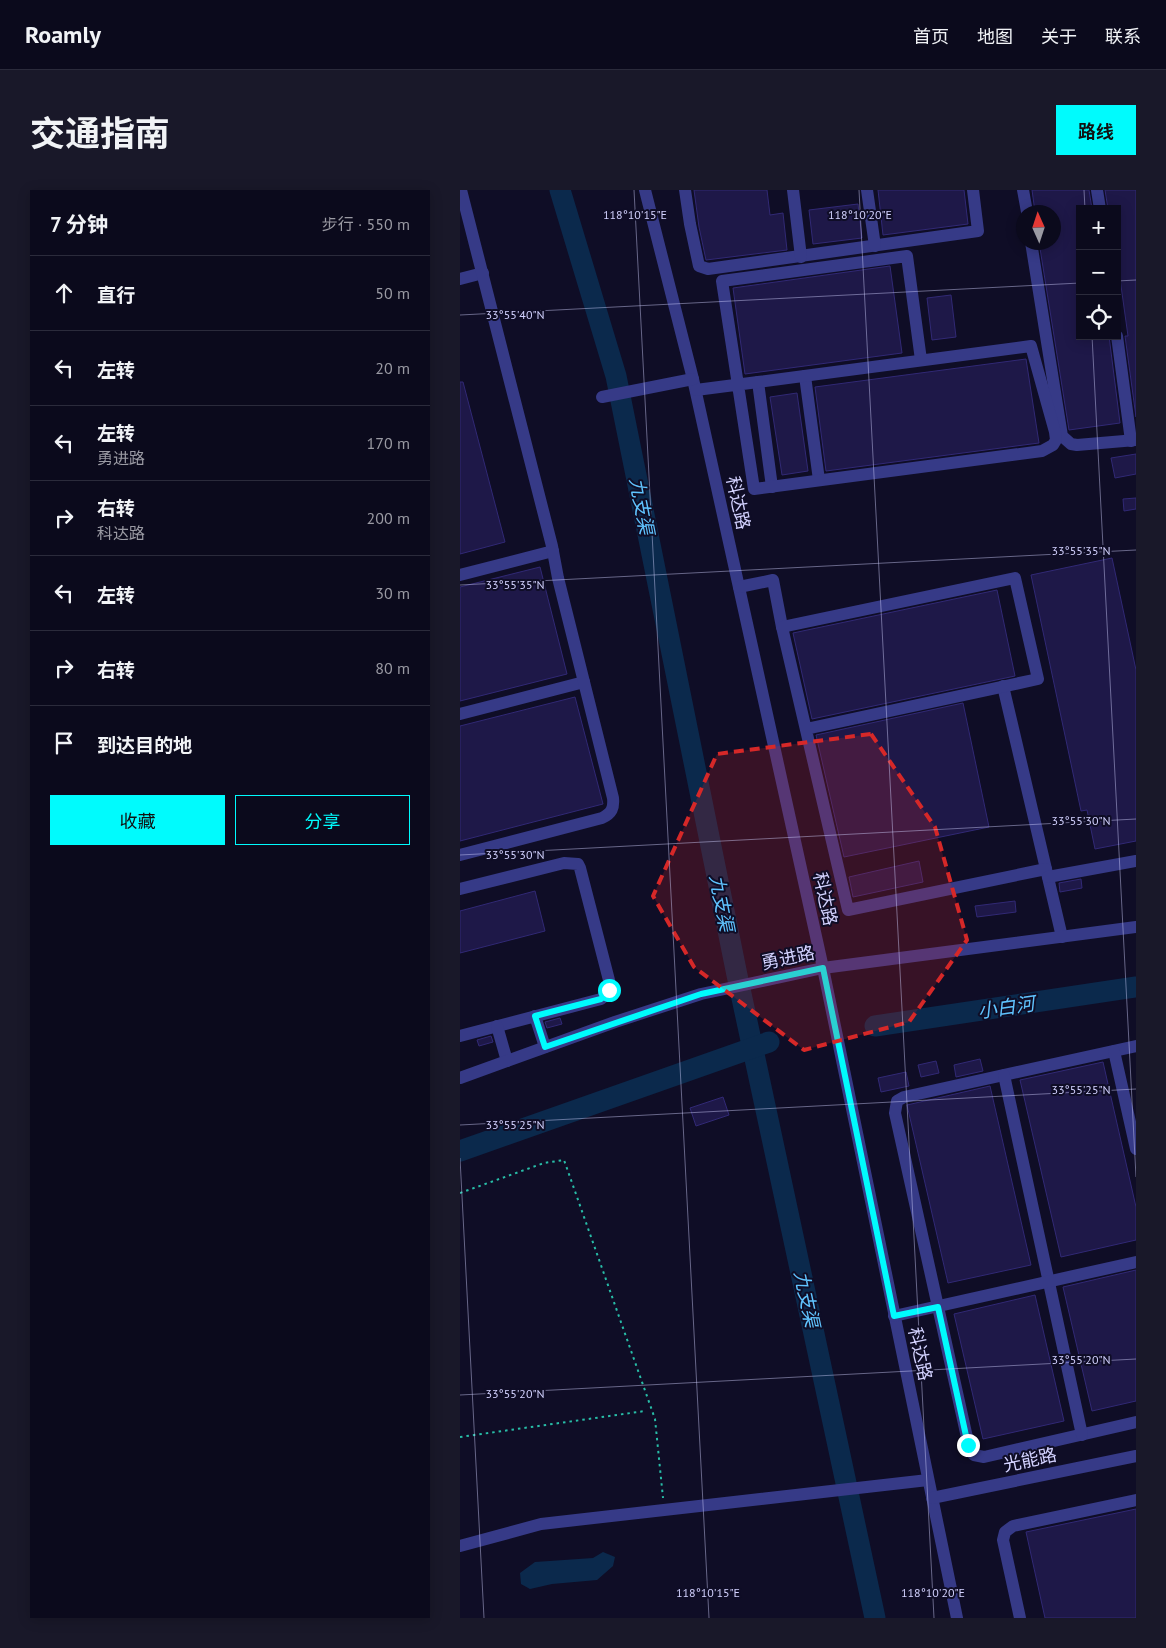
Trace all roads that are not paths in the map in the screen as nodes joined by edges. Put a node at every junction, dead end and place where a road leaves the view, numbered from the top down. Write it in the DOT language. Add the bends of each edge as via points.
graph roads {
  1 [pos="462,190"];
  2 [pos="644,190"];
  3 [pos="685,190"];
  4 [pos="793,190"];
  5 [pos="867,190"];
  6 [pos="973,190"];
  7 [pos="1023,190"];
  8 [pos="1097,190"];
  9 [pos="1025,205"];
  10 [pos="1099,205"];
  11 [pos="875,246"];
  12 [pos="1032,250"];
  13 [pos="801,257"];
  14 [pos="483,273"];
  15 [pos="460,279"];
  16 [pos="1118,340"];
  17 [pos="921,360"];
  18 [pos="805,376"];
  19 [pos="758,382"];
  20 [pos="694,385"];
  21 [pos="737,385"];
  22 [pos="602,397"];
  23 [pos="1133,440"];
  24 [pos="819,480"];
  25 [pos="772,487"];
  26 [pos="553,551"];
  27 [pos="460,575"];
  28 [pos="739,587"];
  29 [pos="782,627"];
  30 [pos="584,682"];
  31 [pos="1003,686"];
  32 [pos="460,714"];
  33 [pos="806,729"];
  34 [pos="460,855"];
  35 [pos="1136,862"];
  36 [pos="1047,873"];
  37 [pos="460,889"];
  38 [pos="1136,927"];
  39 [pos="1062,937"];
  40 [pos="823,968"];
  41 [pos="535,1016"];
  42 [pos="497,1026"];
  43 [pos="460,1036"];
  44 [pos="1136,1046"];
  45 [pos="545,1047"];
  46 [pos="1114,1051"];
  47 [pos="508,1061"];
  48 [pos="1004,1075"];
  49 [pos="460,1078"];
  50 [pos="1136,1150"];
  51 [pos="1136,1262"];
  52 [pos="1049,1282"];
  53 [pos="938,1307"];
  54 [pos="894,1316"];
  55 [pos="1136,1422"];
  56 [pos="1082,1435"];
  57 [pos="1136,1456"];
  58 [pos="928,1480"];
  59 [pos="932,1498"];
  60 [pos="1136,1500"];
  61 [pos="460,1546"];
  62 [pos="957,1618"];
  63 [pos="1020,1618"];
  1 -- 14 [label="street"];
  2 -- 20 [label="street, 科达路"];
  3 -- 13 [label="street" via="699,266 721,268"];
  4 -- 13 [label="street"];
  5 -- 11 [label="street"];
  6 -- 11 [label="street" via="978,231"];
  7 -- 9 [label="street"];
  8 -- 10 [label="street"];
  11 -- 13 [label="street"];
  12 -- 23 [label="street" via="1062,436 1070,444 1077,445"];
  14 -- 15 [label="street"];
  14 -- 26 [label="street"];
  16 -- 23 [label="street"];
  17 -- 18 [label="street"];
  17 -- 21 [label="street" via="907,256 897,257 722,281"];
  17 -- 24 [label="street" via="1031,346 1056,440 1053,446 1042,451"];
  18 -- 19 [label="street"];
  18 -- 24 [label="street"];
  19 -- 21 [label="street"];
  19 -- 25 [label="street"];
  20 -- 21 [label="street"];
  20 -- 22 [label="street" via="663,385"];
  20 -- 28 [label="street, 科达路"];
  21 -- 25 [label="street" via="754,489"];
  24 -- 25 [label="street"];
  26 -- 27 [label="street"];
  26 -- 30 [label="street"];
  28 -- 29 [label="street" via="773,580"];
  28 -- 40 [label="street, 科达路"];
  29 -- 31 [label="street" via="1016,578 1038,679"];
  29 -- 33 [label="street"];
  30 -- 32 [label="street"];
  30 -- 34 [label="street" via="613,798 614,807 610,814"];
  31 -- 33 [label="street"];
  31 -- 36 [label="street"];
  33 -- 36 [label="street" via="848,910"];
  35 -- 36 [label="street"];
  36 -- 39 [label="street"];
  37 -- 41 [label="street" via="564,863 578,864 609,978 609,990 601,999"];
  38 -- 39 [label="street, 勇进路"];
  39 -- 40 [label="street, 勇进路"];
  40 -- 45 [label="street, 勇进路" via="701,994"];
  40 -- 54 [label="street, 科达路"];
  41 -- 42 [label="street"];
  41 -- 45 [label="street"];
  42 -- 43 [label="street"];
  42 -- 47 [label="street"];
  44 -- 46 [label="street"];
  45 -- 47 [label="street, 勇进路"];
  46 -- 48 [label="street"];
  46 -- 50 [label="street"];
  47 -- 49 [label="street, 勇进路"];
  48 -- 52 [label="street"];
  48 -- 53 [label="street" via="904,1097 895,1105"];
  51 -- 52 [label="street"];
  52 -- 53 [label="street"];
  52 -- 56 [label="street"];
  53 -- 54 [label="street"];
  53 -- 56 [label="street" via="968,1445 974,1455 984,1457"];
  54 -- 58 [label="street, 科达路"];
  55 -- 56 [label="street"];
  57 -- 59 [label="street, 光能路"];
  58 -- 59 [label="street, 科达路"];
  58 -- 61 [label="street" via="541,1524"];
  59 -- 62 [label="street, 科达路"];
  60 -- 63 [label="street" via="1012,1526 1005,1532 1003,1540"];
}
